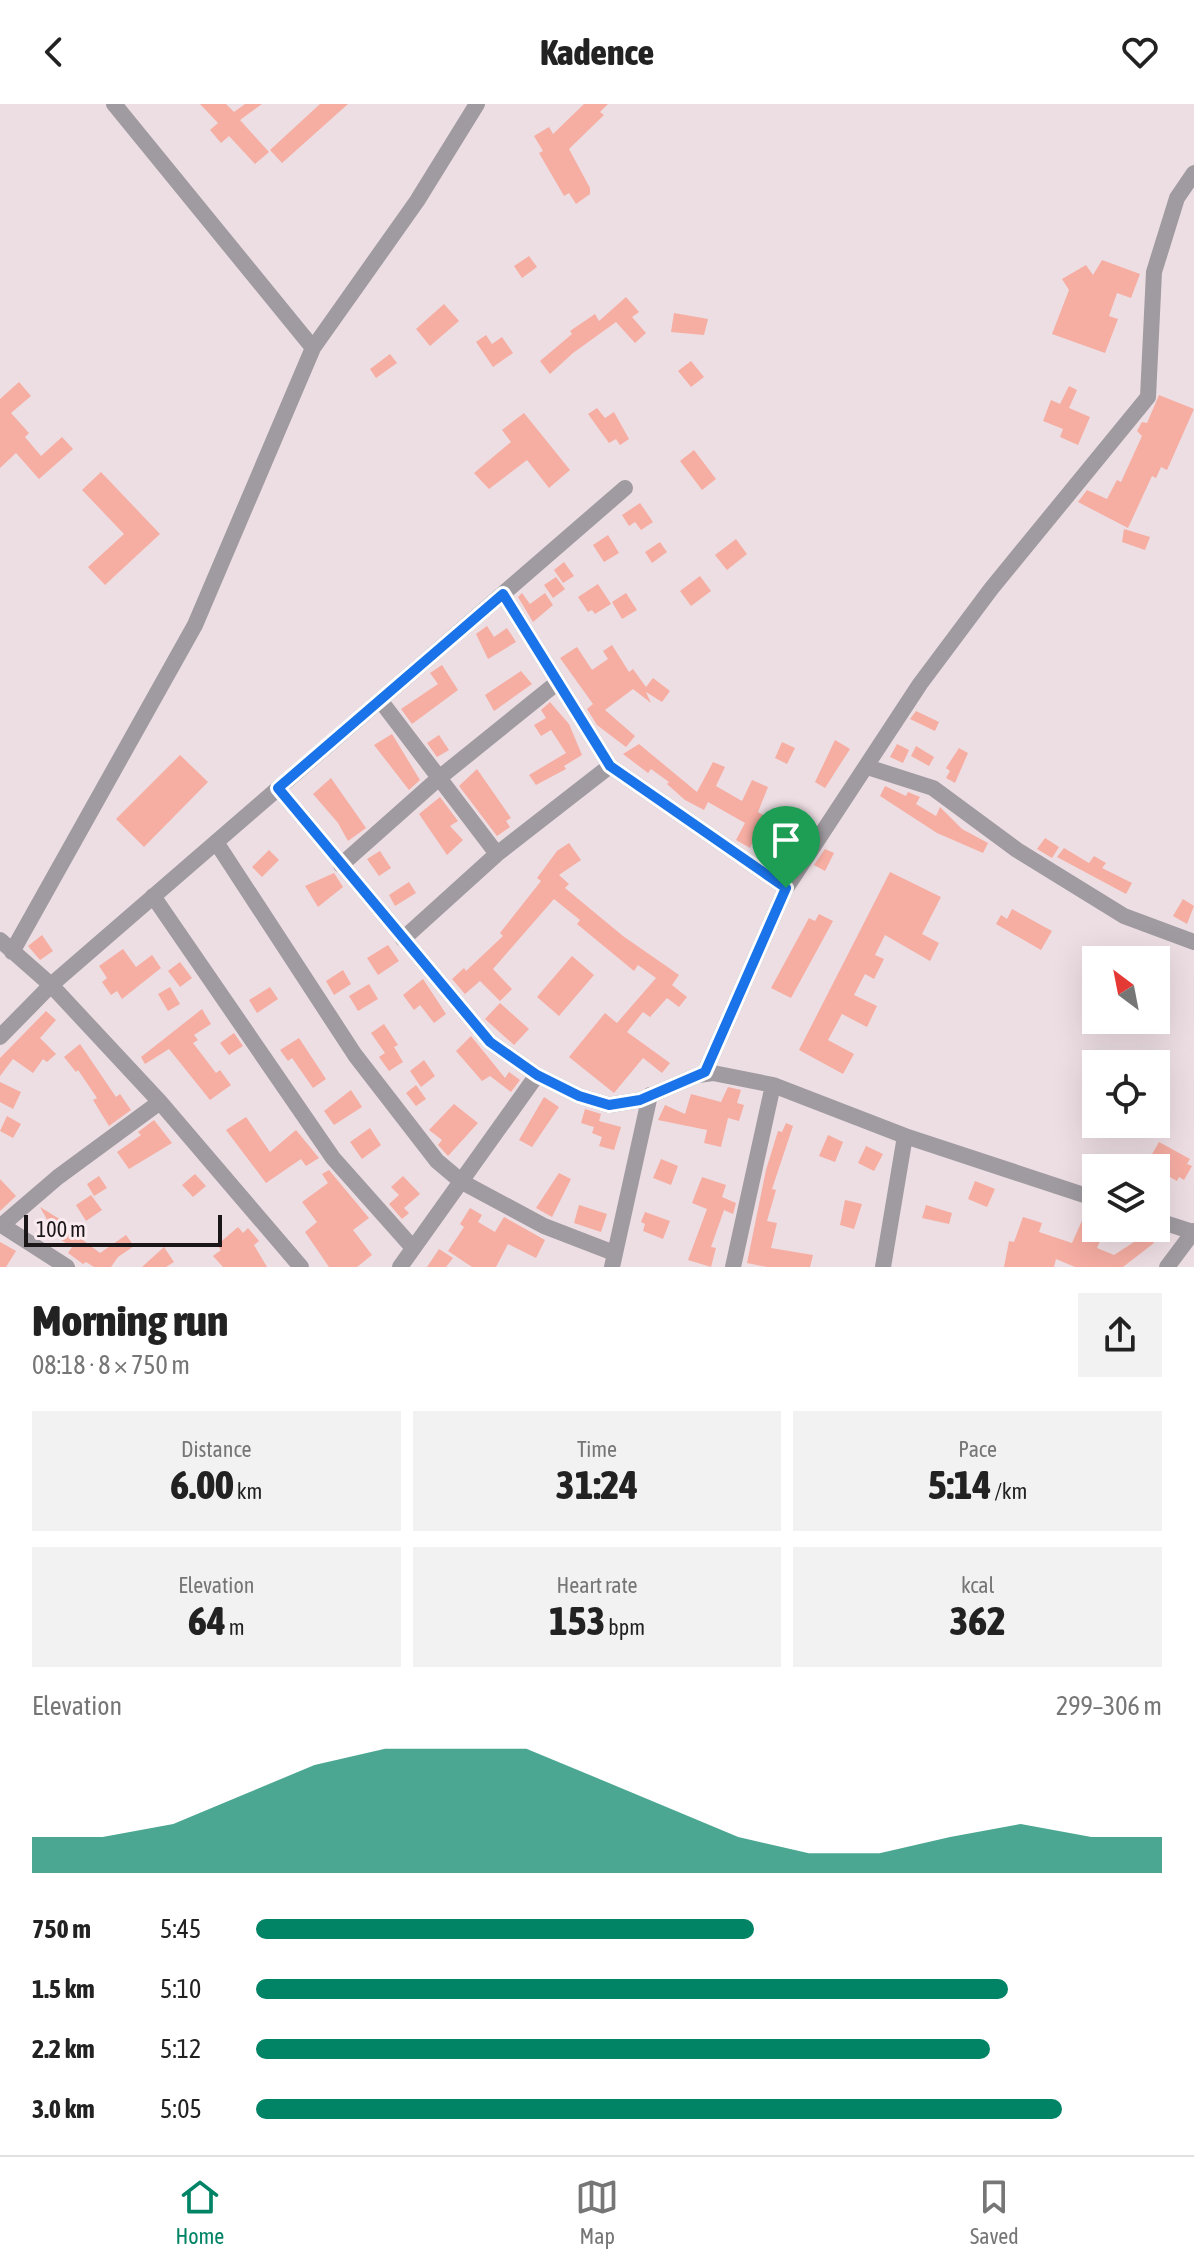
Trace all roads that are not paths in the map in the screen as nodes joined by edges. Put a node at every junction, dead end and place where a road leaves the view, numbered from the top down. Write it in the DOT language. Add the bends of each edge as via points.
graph roads {
  1 [pos="114,104"];
  2 [pos="477,104"];
  3 [pos="1194,173"];
  4 [pos="313,348"];
  5 [pos="625,488"];
  6 [pos="503,594"];
  7 [pos="558,682"];
  8 [pos="380,700"];
  9 [pos="610,766"];
  10 [pos="867,767"];
  11 [pos="439,778"];
  12 [pos="278,788"];
  13 [pos="216,842"];
  14 [pos="497,854"];
  15 [pos="341,865"];
  16 [pos="786,888"];
  17 [pos="153,896"];
  18 [pos="403,939"];
  19 [pos="0,940"];
  20 [pos="1194,942"];
  21 [pos="12,952"];
  22 [pos="51,985"];
  23 [pos="0,1037"];
  24 [pos="705,1072"];
  25 [pos="537,1075"];
  26 [pos="773,1085"];
  27 [pos="650,1095"];
  28 [pos="160,1102"];
  29 [pos="905,1136"];
  30 [pos="462,1182"];
  31 [pos="1082,1194"];
  32 [pos="1,1224"];
  33 [pos="1170,1225"];
  34 [pos="1193,1232"];
  35 [pos="413,1248"];
  36 [pos="613,1260"];
  37 [pos="56,1264"];
  38 [pos="301,1267"];
  39 [pos="400,1267"];
  40 [pos="733,1267"];
  41 [pos="883,1267"];
  42 [pos="1167,1267"];
  1 -- 4 [label="street"];
  2 -- 4 [label="street" via="417,201"];
  3 -- 10 [label="street" via="1177,198 1154,272 1148,397 991,589"];
  4 -- 21 [label="street" via="195,625"];
  5 -- 6 [label="street"];
  6 -- 7 [label="street"];
  6 -- 8 [label="street"];
  7 -- 9 [label="street"];
  7 -- 11 [label="street"];
  8 -- 11 [label="street"];
  8 -- 12 [label="street"];
  9 -- 14 [label="street"];
  9 -- 16 [label="street"];
  10 -- 16 [label="street"];
  10 -- 20 [label="street" via="933,788 1017,850 1124,916"];
  11 -- 14 [label="street"];
  11 -- 15 [label="street"];
  12 -- 13 [label="street"];
  12 -- 15 [label="street"];
  13 -- 17 [label="street"];
  13 -- 30 [label="street" via="388,1103"];
  14 -- 18 [label="street"];
  15 -- 18 [label="street"];
  16 -- 24 [label="street"];
  17 -- 22 [label="street"];
  17 -- 35 [label="street" via="333,1158"];
  18 -- 25 [label="street" via="490,1042"];
  19 -- 21 [label="street"];
  21 -- 22 [label="street"];
  22 -- 23 [label="street"];
  22 -- 28 [label="street"];
  24 -- 26 [label="street"];
  24 -- 27 [label="street"];
  25 -- 27 [label="street" via="609,1105"];
  25 -- 30 [label="street"];
  26 -- 29 [label="street"];
  26 -- 40 [label="street"];
  27 -- 36 [label="street"];
  28 -- 32 [label="street"];
  28 -- 38 [label="street"];
  29 -- 31 [label="street"];
  29 -- 41 [label="street"];
  30 -- 35 [label="street"];
  30 -- 36 [label="street"];
  32 -- 37 [label="street"];
  33 -- 34 [label="street"];
  34 -- 42 [label="street"];
  35 -- 39 [label="street"];
}
